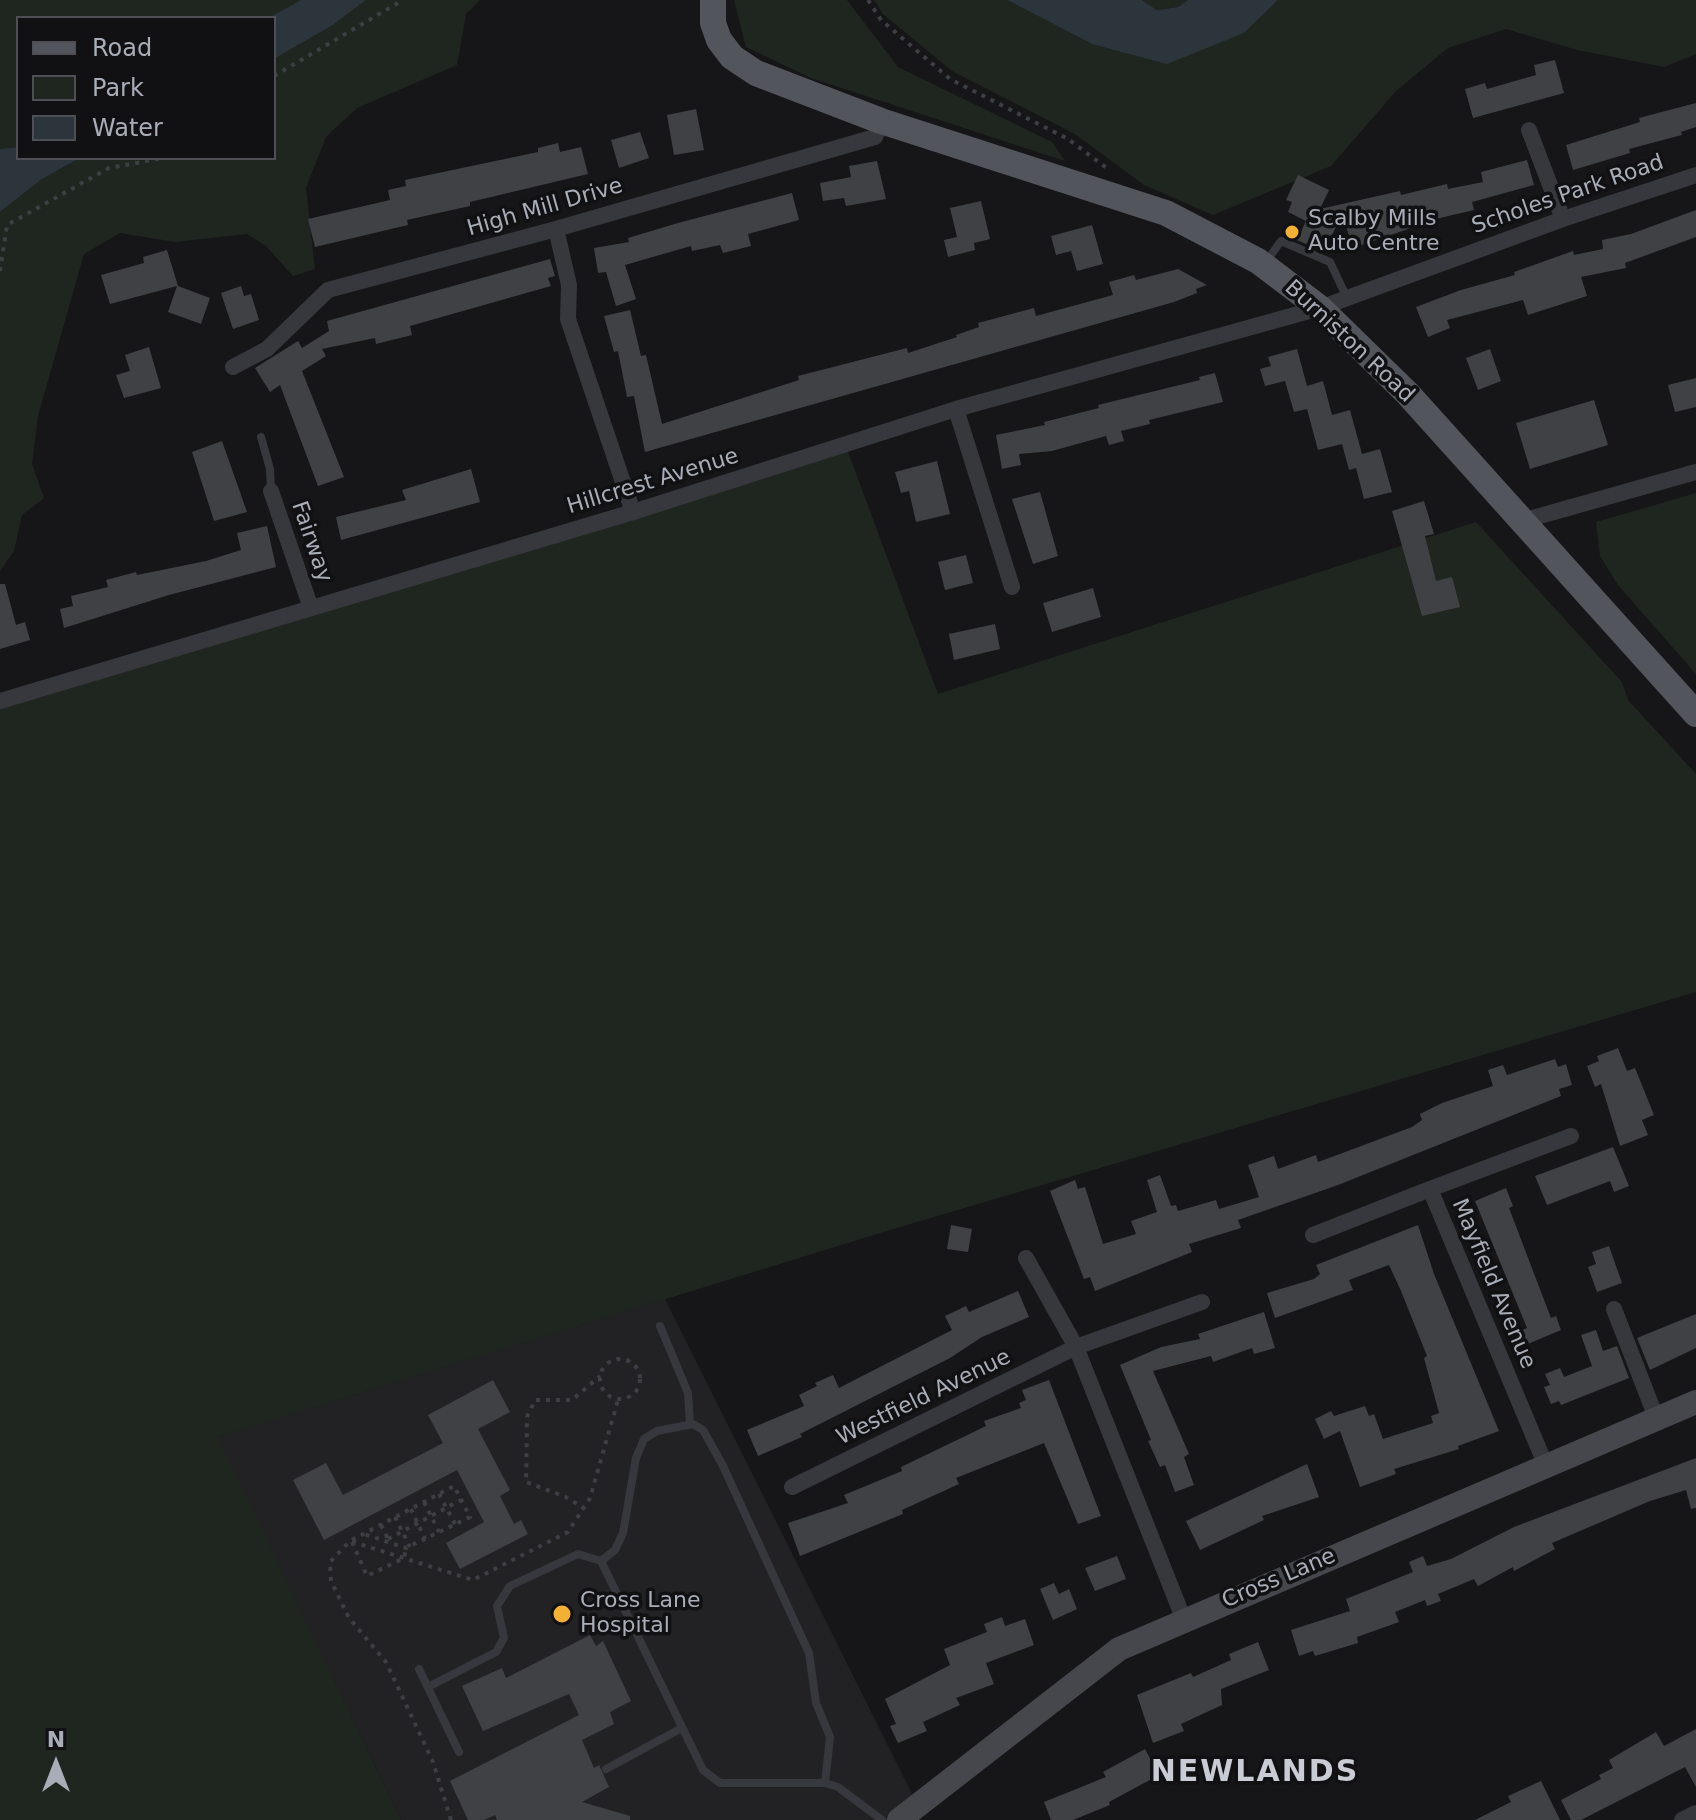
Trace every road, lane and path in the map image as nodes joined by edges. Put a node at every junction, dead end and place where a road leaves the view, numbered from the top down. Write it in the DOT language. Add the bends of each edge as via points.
graph roads {
  1 [pos="403,0"];
  2 [pos="713,0"];
  3 [pos="868,0"];
  4 [pos="276,75"];
  5 [pos="881,121"];
  6 [pos="1529,130"];
  7 [pos="152,160"];
  8 [pos="1696,175"];
  9 [pos="1117,176"];
  10 [pos="1563,219"];
  11 [pos="556,229"];
  12 [pos="1264,266"];
  13 [pos="0,271"];
  14 [pos="1347,298"];
  15 [pos="1320,308"];
  16 [pos="233,367"];
  17 [pos="956,409"];
  18 [pos="261,437"];
  19 [pos="1696,472"];
  20 [pos="271,491"];
  21 [pos="633,512"];
  22 [pos="1522,521"];
  23 [pos="1012,587"];
  24 [pos="311,608"];
  25 [pos="0,701"];
  26 [pos="1696,714"];
  27 [pos="1571,1136"];
  28 [pos="1430,1189"];
  29 [pos="1313,1235"];
  30 [pos="1026,1258"];
  31 [pos="1202,1302"];
  32 [pos="1614,1309"];
  33 [pos="660,1326"];
  34 [pos="1076,1347"];
  35 [pos="600,1376"];
  36 [pos="618,1400"];
  37 [pos="1696,1402"];
  38 [pos="1657,1420"];
  39 [pos="690,1424"];
  40 [pos="1546,1466"];
  41 [pos="792,1487"];
  42 [pos="439,1494"];
  43 [pos="461,1500"];
  44 [pos="424,1502"];
  45 [pos="447,1507"];
  46 [pos="411,1509"];
  47 [pos="585,1509"];
  48 [pos="431,1516"];
  49 [pos="395,1517"];
  50 [pos="418,1522"];
  51 [pos="455,1524"];
  52 [pos="381,1525"];
  53 [pos="403,1532"];
  54 [pos="440,1532"];
  55 [pos="364,1534"];
  56 [pos="426,1540"];
  57 [pos="351,1541"];
  58 [pos="389,1541"];
  59 [pos="408,1548"];
  60 [pos="404,1558"];
  61 [pos="601,1561"];
  62 [pos="1184,1620"];
  63 [pos="419,1669"];
  64 [pos="428,1687"];
  65 [pos="680,1729"];
  66 [pos="459,1752"];
  67 [pos="606,1769"];
  68 [pos="825,1783"];
  69 [pos="1696,1813"];
  70 [pos="451,1820"];
  71 [pos="882,1820"];
  72 [pos="899,1820"];
  73 [pos="1682,1820"];
  1 -- 4 [label="path"];
  2 -- 5 [label="main road, Burniston Road" via="713,23 732,57 756,73"];
  3 -- 9 [label="path" via="881,20 950,79 1068,139"];
  5 -- 11 [label="street, High Mill Drive" via="875,137"];
  5 -- 12 [label="main road, Burniston Road" via="1166,213"];
  6 -- 10 [label="street"];
  7 -- 13 [label="path" via="109,168 7,225"];
  8 -- 10 [label="street, Scholes Park Road"];
  10 -- 14 [label="street, Scholes Park Road"];
  11 -- 16 [label="street, High Mill Drive" via="328,290 267,349"];
  11 -- 21 [label="street" via="569,285 568,319"];
  12 -- 14 [label="lane" via="1281,241 1330,262"];
  12 -- 15 [label="main road, Burniston Road"];
  14 -- 15 [label="street, Scholes Park Road"];
  15 -- 17 [label="street, Hillcrest Avenue"];
  15 -- 22 [label="main road, Burniston Road" via="1408,394"];
  17 -- 21 [label="street, Hillcrest Avenue"];
  17 -- 23 [label="street"];
  18 -- 20 [label="lane"];
  19 -- 22 [label="street"];
  20 -- 24 [label="street, Fairway"];
  21 -- 24 [label="street, Hillcrest Avenue"];
  22 -- 26 [label="main road, Burniston Road"];
  24 -- 25 [label="street, Hillcrest Avenue"];
  27 -- 28 [label="street"];
  28 -- 29 [label="street, Mayfield Avenue"];
  28 -- 40 [label="street, Mayfield Avenue"];
  30 -- 34 [label="street"];
  31 -- 34 [label="street, Westfield Avenue"];
  32 -- 38 [label="street"];
  33 -- 39 [label="lane" via="688,1393"];
  34 -- 41 [label="street, Westfield Avenue"];
  34 -- 62 [label="street"];
  35 -- 36 [label="path" via="606,1394"];
  35 -- 36 [label="path" via="618,1359 636,1367 636,1392"];
  35 -- 47 [label="path" via="572,1400 535,1400 527,1417 526,1482"];
  36 -- 47 [label="path"];
  37 -- 38 [label="street, Cross Lane"];
  38 -- 40 [label="street, Cross Lane"];
  39 -- 61 [label="lane" via="644,1439 623,1533 615,1550"];
  39 -- 68 [label="lane" via="703,1430 723,1466 809,1653 816,1703 830,1737"];
  40 -- 62 [label="street, Cross Lane"];
  42 -- 43 [label="path" via="454,1486"];
  42 -- 44 [label="path"];
  42 -- 45 [label="path"];
  43 -- 45 [label="path"];
  43 -- 51 [label="path" via="470,1517"];
  44 -- 46 [label="path"];
  44 -- 48 [label="path"];
  45 -- 48 [label="path"];
  45 -- 51 [label="path"];
  46 -- 49 [label="path"];
  46 -- 50 [label="path"];
  47 -- 60 [label="path" via="568,1532 473,1580"];
  48 -- 50 [label="path"];
  48 -- 54 [label="path"];
  49 -- 52 [label="path"];
  49 -- 53 [label="path"];
  50 -- 53 [label="path"];
  50 -- 56 [label="path"];
  51 -- 54 [label="path"];
  52 -- 55 [label="path"];
  52 -- 58 [label="path"];
  53 -- 58 [label="path"];
  53 -- 59 [label="path"];
  54 -- 56 [label="path"];
  55 -- 57 [label="path"];
  55 -- 58 [label="path"];
  56 -- 59 [label="path"];
  57 -- 60 [label="path"];
  57 -- 60 [label="path" via="367,1576"];
  57 -- 70 [label="path" via="330,1562 331,1581 349,1618 386,1662 433,1762"];
  58 -- 59 [label="path"];
  59 -- 60 [label="path"];
  61 -- 64 [label="lane" via="578,1554 510,1586 497,1606 504,1638 496,1652"];
  61 -- 65 [label="lane"];
  62 -- 72 [label="street, Cross Lane" via="1119,1649"];
  63 -- 64 [label="lane"];
  64 -- 66 [label="lane"];
  65 -- 67 [label="lane"];
  65 -- 68 [label="lane" via="703,1770 720,1783"];
  68 -- 71 [label="lane" via="850,1792"];
  69 -- 73 [label="street"];
}
